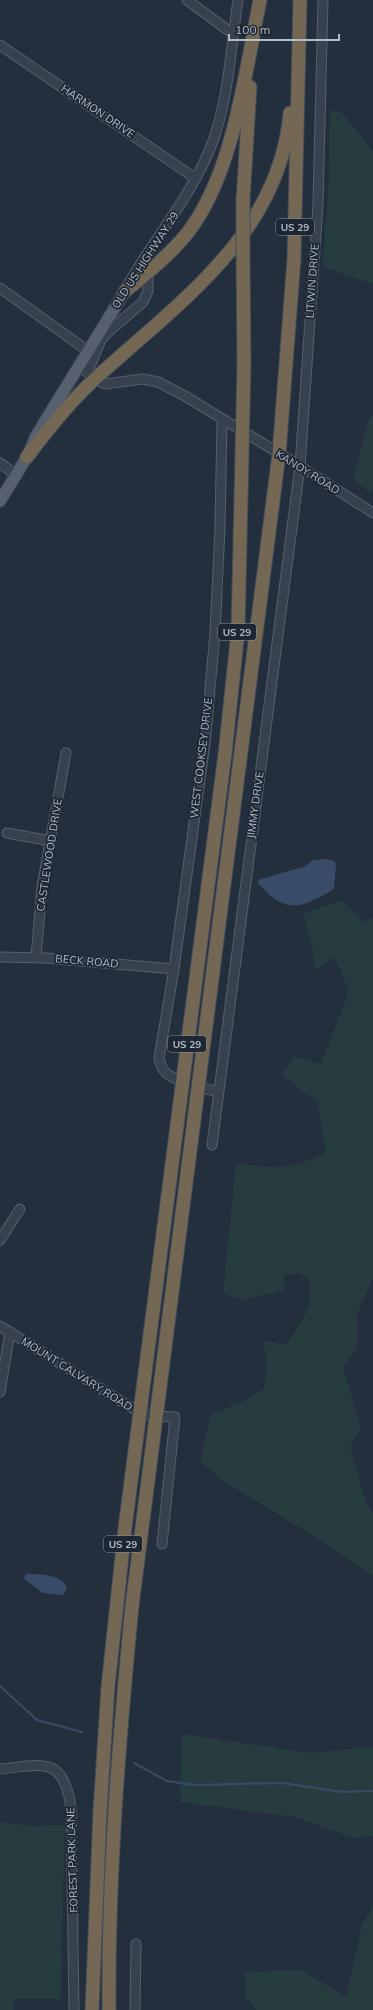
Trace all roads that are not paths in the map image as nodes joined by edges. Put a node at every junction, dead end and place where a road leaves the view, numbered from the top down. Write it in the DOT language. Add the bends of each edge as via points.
graph roads {
  1 [pos="187,0"];
  2 [pos="238,0"];
  3 [pos="260,0"];
  4 [pos="323,0"];
  5 [pos="300,2"];
  6 [pos="233,34"];
  7 [pos="0,45"];
  8 [pos="195,178"];
  9 [pos="149,253"];
  10 [pos="148,273"];
  11 [pos="0,288"];
  12 [pos="125,290"];
  13 [pos="88,351"];
  14 [pos="87,372"];
  15 [pos="222,420"];
  16 [pos="243,433"];
  17 [pos="279,454"];
  18 [pos="27,458"];
  19 [pos="0,463"];
  20 [pos="300,466"];
  21 [pos="16,475"];
  22 [pos="0,501"];
  23 [pos="373,514"];
  24 [pos="66,753"];
  25 [pos="7,833"];
  26 [pos="51,841"];
  27 [pos="0,957"];
  28 [pos="36,957"];
  29 [pos="174,969"];
  30 [pos="182,1081"];
  31 [pos="199,1087"];
  32 [pos="218,1092"];
  33 [pos="212,1145"];
  34 [pos="20,1209"];
  35 [pos="0,1240"];
  36 [pos="0,1326"];
  37 [pos="10,1332"];
  38 [pos="0,1392"];
  39 [pos="140,1413"];
  40 [pos="156,1416"];
  41 [pos="162,1544"];
  42 [pos="0,1770"];
  43 [pos="136,1944"];
  44 [pos="74,2010"];
  45 [pos="92,2010"];
  46 [pos="109,2010"];
  47 [pos="135,2010"];
  1 -- 6 [label="street"];
  2 -- 6 [label="street, OLD US HIGHWAY 29"];
  3 -- 10 [label="highway" via="237,114 220,175 207,203 189,231"];
  3 -- 16 [label="highway, US 29, bridge" via="248,103 244,200"];
  4 -- 20 [label="street, LITWIN DRIVE" via="318,204"];
  5 -- 14 [label="highway" via="289,130 279,167 253,222 194,290"];
  5 -- 17 [label="highway, US 29" via="294,259"];
  6 -- 8 [label="street, OLD US HIGHWAY 29" via="224,100 212,141"];
  7 -- 8 [label="street, HARMON DRIVE"];
  8 -- 9 [label="street, OLD US HIGHWAY 29"];
  9 -- 10 [label="street"];
  9 -- 12 [label="street, OLD US HIGHWAY 29"];
  10 -- 12 [label="highway"];
  10 -- 14 [label="street" via="148,291 143,302 101,340"];
  11 -- 13 [label="street"];
  12 -- 13 [label="main road, OLD US HIGHWAY 29"];
  13 -- 14 [label="main road, OLD US HIGHWAY 29"];
  14 -- 15 [label="street, KANOY ROAD" via="104,384 143,379 158,382 186,396"];
  14 -- 18 [label="highway"];
  14 -- 18 [label="main road, OLD US HIGHWAY 29" via="36,436"];
  15 -- 16 [label="street, KANOY ROAD"];
  15 -- 29 [label="street, WEST COOKSEY DRIVE" via="215,634 204,742"];
  16 -- 17 [label="street, KANOY ROAD"];
  16 -- 30 [label="highway, US 29" via="238,631 225,754"];
  17 -- 20 [label="street, KANOY ROAD"];
  17 -- 31 [label="highway, US 29"];
  18 -- 21 [label="main road, OLD US HIGHWAY 29"];
  19 -- 21 [label="street"];
  20 -- 23 [label="street, KANOY ROAD"];
  20 -- 32 [label="street, JIMMY DRIVE"];
  21 -- 22 [label="main road, OLD US HIGHWAY 29"];
  24 -- 26 [label="street, CASTLEWOOD DRIVE"];
  25 -- 26 [label="street"];
  26 -- 28 [label="street, CASTLEWOOD DRIVE" via="42,887"];
  27 -- 28 [label="street, BECK ROAD"];
  28 -- 29 [label="street, BECK ROAD"];
  29 -- 30 [label="street, WEST COOKSEY DRIVE" via="158,1058 161,1068 169,1076"];
  30 -- 39 [label="highway, US 29"];
  31 -- 32 [label="street"];
  31 -- 40 [label="highway, US 29"];
  32 -- 33 [label="street, JIMMY DRIVE"];
  34 -- 35 [label="street"];
  36 -- 37 [label="street, MOUNT CALVARY ROAD"];
  37 -- 38 [label="street"];
  37 -- 39 [label="street, MOUNT CALVARY ROAD"];
  39 -- 40 [label="street, MOUNT CALVARY ROAD"];
  39 -- 45 [label="highway, US 29" via="108,1687 99,1826"];
  40 -- 41 [label="street, MOUNT CALVARY ROAD" via="175,1417"];
  40 -- 46 [label="highway, US 29" via="132,1606 120,1728"];
  42 -- 44 [label="street, FOREST PARK LANE" via="25,1766 48,1767 62,1777 66,1784 71,1815"];
  43 -- 47 [label="street"];
}
